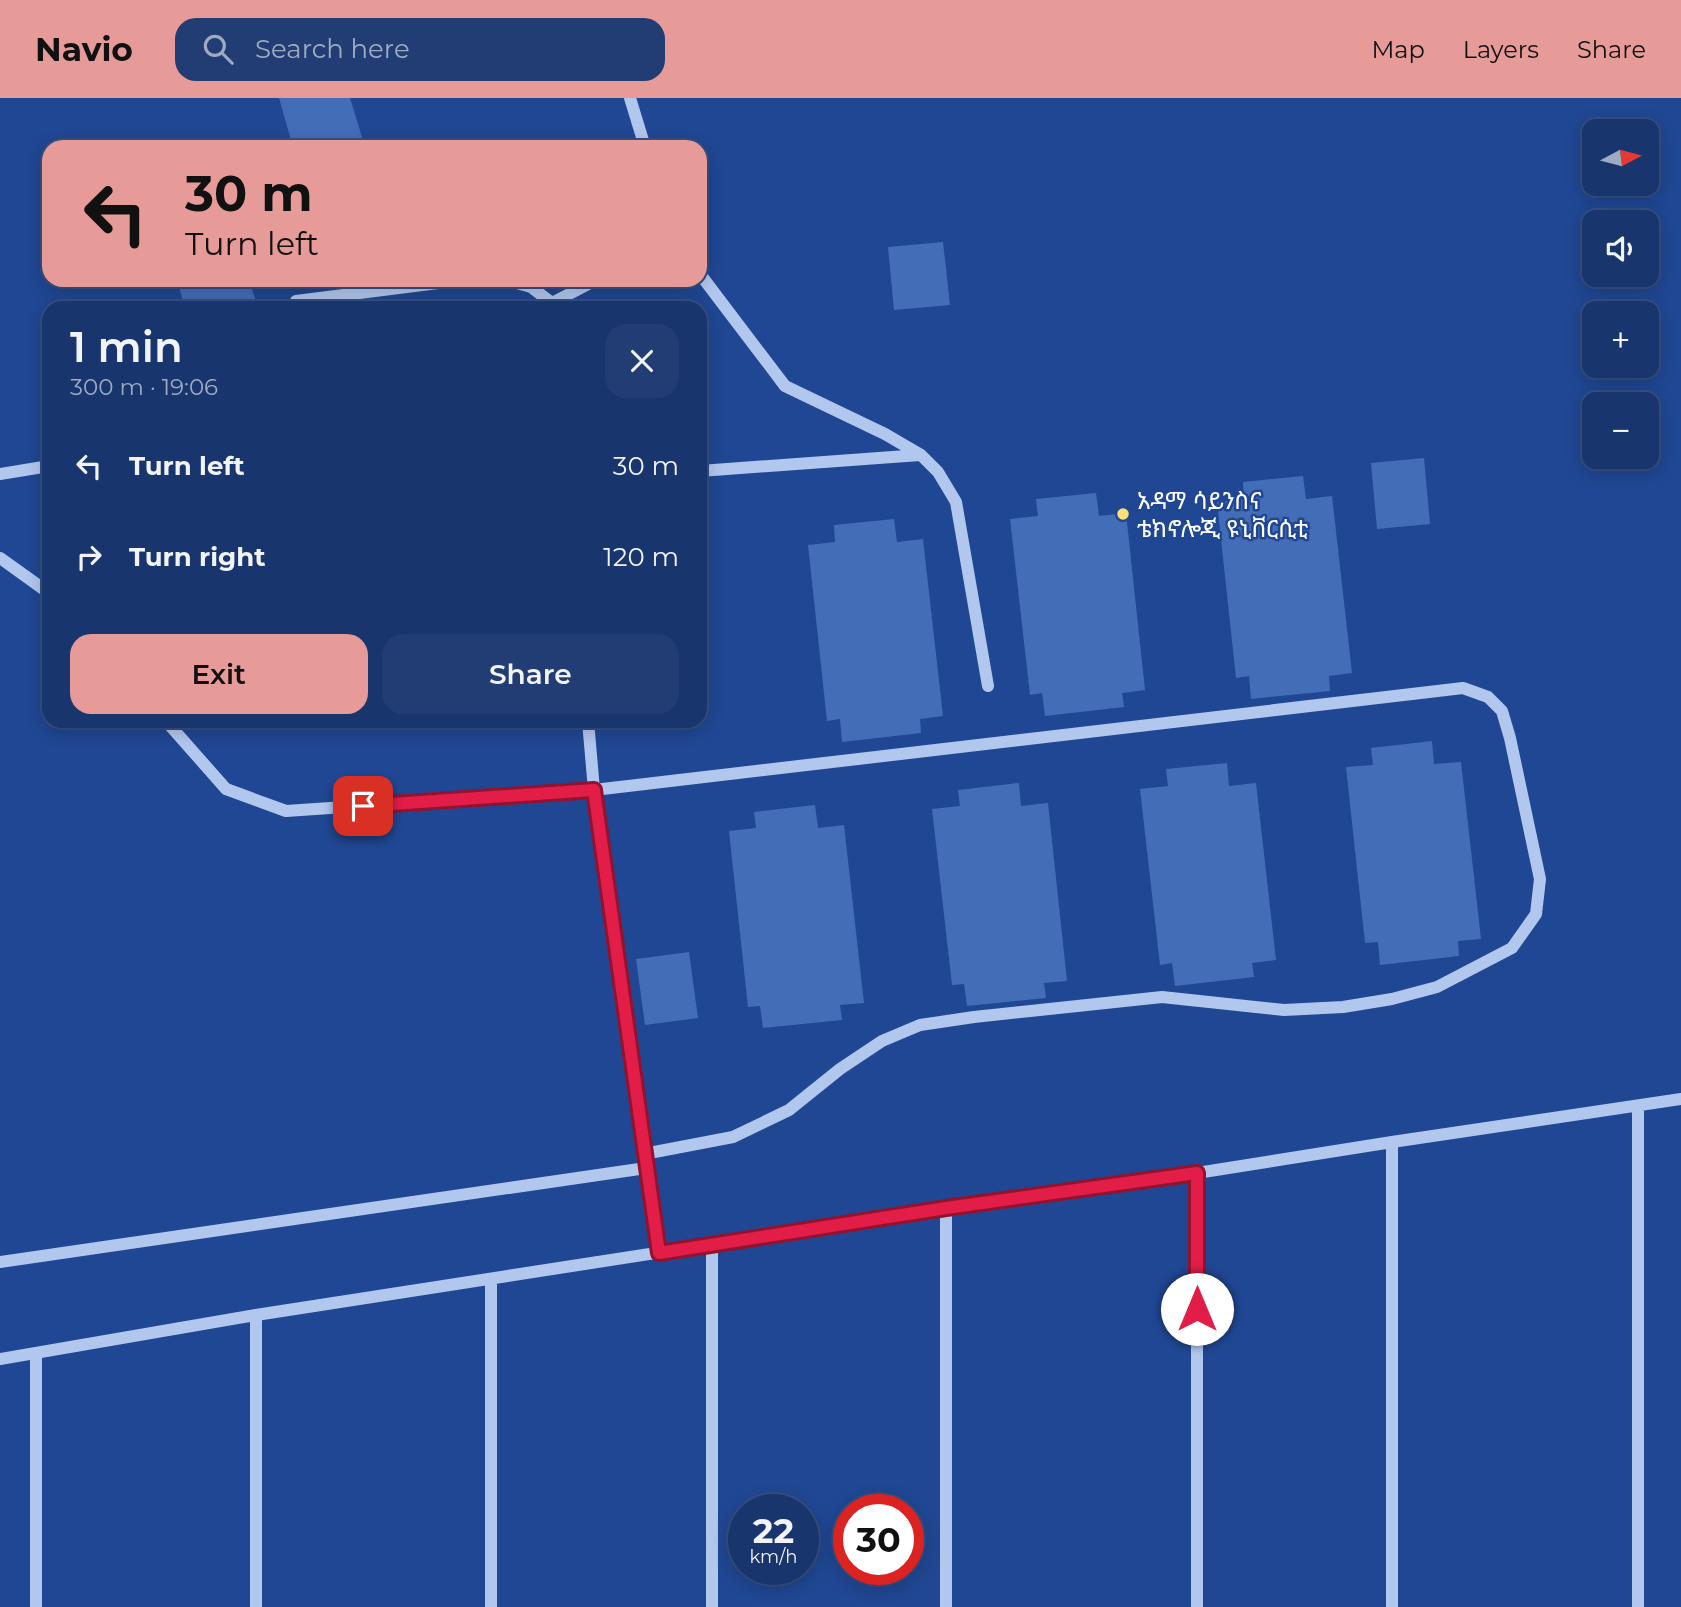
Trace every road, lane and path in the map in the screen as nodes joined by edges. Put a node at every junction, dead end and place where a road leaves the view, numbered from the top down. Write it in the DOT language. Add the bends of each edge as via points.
graph roads {
  1 [pos="630,98"];
  2 [pos="643,140"];
  3 [pos="707,284"];
  4 [pos="407,287"];
  5 [pos="531,287"];
  6 [pos="584,287"];
  7 [pos="296,301"];
  8 [pos="547,301"];
  9 [pos="559,301"];
  10 [pos="921,454"];
  11 [pos="42,467"];
  12 [pos="707,470"];
  13 [pos="0,474"];
  14 [pos="0,558"];
  15 [pos="42,588"];
  16 [pos="988,686"];
  17 [pos="172,728"];
  18 [pos="589,728"];
  19 [pos="594,790"];
  20 [pos="1681,1099"];
  21 [pos="1638,1106"];
  22 [pos="1392,1142"];
  23 [pos="644,1154"];
  24 [pos="646,1168"];
  25 [pos="1197,1173"];
  26 [pos="946,1208"];
  27 [pos="712,1245"];
  28 [pos="659,1253"];
  29 [pos="0,1262"];
  30 [pos="491,1279"];
  31 [pos="256,1315"];
  32 [pos="36,1353"];
  33 [pos="0,1359"];
  34 [pos="36,1607"];
  35 [pos="256,1607"];
  36 [pos="491,1607"];
  37 [pos="712,1607"];
  38 [pos="946,1607"];
  39 [pos="1197,1607"];
  40 [pos="1392,1607"];
  41 [pos="1638,1607"];
  1 -- 2 [label="street"];
  3 -- 10 [label="street" via="785,386"];
  4 -- 7 [label="street"];
  5 -- 8 [label="street"];
  6 -- 9 [label="street"];
  10 -- 12 [label="street"];
  10 -- 16 [label="street" via="956,502"];
  11 -- 13 [label="street"];
  14 -- 15 [label="street"];
  17 -- 19 [label="street" via="226,789 286,811"];
  18 -- 19 [label="street"];
  19 -- 23 [label="street"];
  19 -- 23 [label="street" via="1463,688 1488,697 1502,711 1540,879 1535,915 1513,948 1437,988 1343,1007 1284,1010 1163,997 920,1025 882,1041 789,1110 733,1137"];
  20 -- 21 [label="street"];
  21 -- 22 [label="street"];
  21 -- 41 [label="street"];
  22 -- 25 [label="street"];
  22 -- 40 [label="street"];
  23 -- 24 [label="street"];
  24 -- 28 [label="street"];
  24 -- 29 [label="street"];
  25 -- 26 [label="street"];
  25 -- 39 [label="street"];
  26 -- 27 [label="street"];
  26 -- 38 [label="street"];
  27 -- 28 [label="street"];
  27 -- 37 [label="street"];
  28 -- 30 [label="street"];
  30 -- 31 [label="street"];
  30 -- 36 [label="street"];
  31 -- 32 [label="street"];
  31 -- 35 [label="street"];
  32 -- 33 [label="street"];
  32 -- 34 [label="street"];
}
